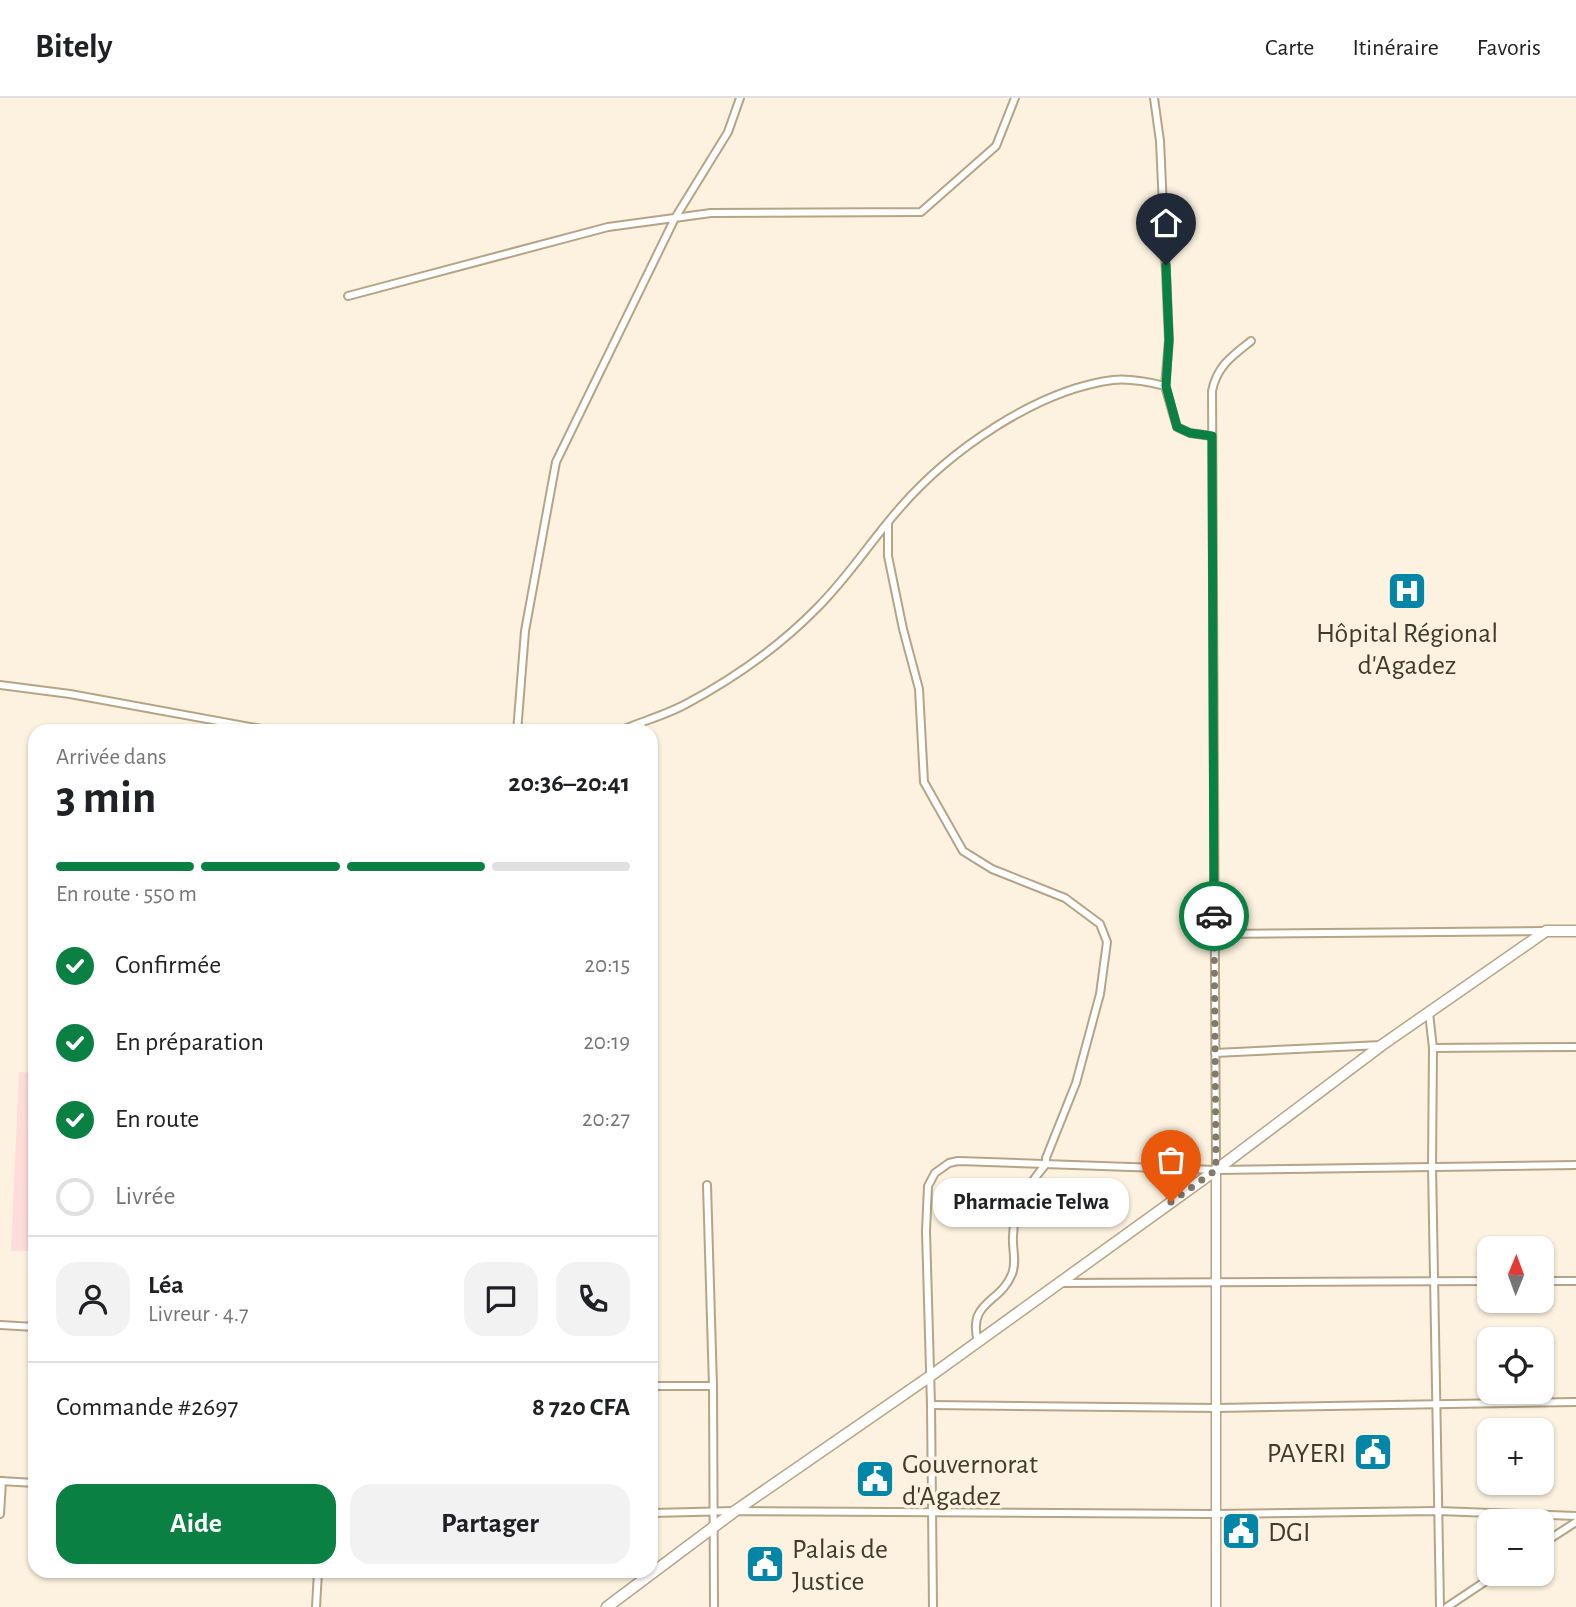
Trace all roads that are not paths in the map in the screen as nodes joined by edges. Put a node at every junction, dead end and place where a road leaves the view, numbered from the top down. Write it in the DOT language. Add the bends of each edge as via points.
graph roads {
  1 [pos="740,98"];
  2 [pos="1015,98"];
  3 [pos="1154,98"];
  4 [pos="675,218"];
  5 [pos="348,296"];
  6 [pos="1251,341"];
  7 [pos="1166,386"];
  8 [pos="1212,436"];
  9 [pos="888,523"];
  10 [pos="0,685"];
  11 [pos="234,724"];
  12 [pos="518,724"];
  13 [pos="637,724"];
  14 [pos="1546,931"];
  15 [pos="1576,931"];
  16 [pos="1214,934"];
  17 [pos="1429,1013"];
  18 [pos="1382,1045"];
  19 [pos="1576,1047"];
  20 [pos="1433,1048"];
  21 [pos="1215,1053"];
  22 [pos="1046,1164"];
  23 [pos="1576,1165"];
  24 [pos="1432,1166"];
  25 [pos="1216,1170"];
  26 [pos="707,1185"];
  27 [pos="1434,1281"];
  28 [pos="1477,1281"];
  29 [pos="1554,1281"];
  30 [pos="1576,1281"];
  31 [pos="1058,1283"];
  32 [pos="1216,1283"];
  33 [pos="0,1325"];
  34 [pos="28,1327"];
  35 [pos="978,1342"];
  36 [pos="929,1377"];
  37 [pos="658,1386"];
  38 [pos="713,1386"];
  39 [pos="1576,1402"];
  40 [pos="931,1405"];
  41 [pos="1436,1405"];
  42 [pos="1216,1408"];
  43 [pos="1,1481"];
  44 [pos="28,1483"];
  45 [pos="735,1511"];
  46 [pos="1438,1511"];
  47 [pos="715,1512"];
  48 [pos="932,1512"];
  49 [pos="658,1513"];
  50 [pos="0,1514"];
  51 [pos="1215,1514"];
  52 [pos="1576,1516"];
  53 [pos="1576,1522"];
  54 [pos="714,1527"];
  55 [pos="1554,1536"];
  56 [pos="658,1569"];
  57 [pos="318,1578"];
  58 [pos="646,1578"];
  59 [pos="1478,1586"];
  60 [pos="316,1607"];
  61 [pos="607,1607"];
  62 [pos="714,1607"];
  63 [pos="933,1607"];
  64 [pos="1216,1607"];
  65 [pos="1440,1607"];
  66 [pos="1447,1607"];
  1 -- 4 [label="street" via="728,132"];
  2 -- 4 [label="street" via="996,146 921,212 711,213"];
  3 -- 7 [label="street" via="1169,340"];
  4 -- 5 [label="street" via="608,227"];
  4 -- 12 [label="street" via="556,462 525,631"];
  6 -- 8 [label="street" via="1225,361 1215,376"];
  7 -- 8 [label="street" via="1177,427"];
  7 -- 9 [label="street" via="1115,380 1070,389 1015,414 955,456"];
  8 -- 16 [label="street"];
  9 -- 13 [label="street" via="819,607 762,656 684,705"];
  9 -- 22 [label="street" via="888,556 919,689 924,782 963,851 992,869 1065,898 1100,924 1107,943 1100,994 1076,1083"];
  10 -- 11 [label="street"];
  14 -- 15 [label="main road"];
  14 -- 16 [label="street"];
  14 -- 17 [label="main road"];
  16 -- 21 [label="street"];
  17 -- 18 [label="main road"];
  17 -- 20 [label="street"];
  18 -- 21 [label="street"];
  18 -- 25 [label="main road"];
  19 -- 20 [label="street"];
  20 -- 24 [label="street"];
  21 -- 25 [label="street"];
  22 -- 25 [label="street"];
  22 -- 35 [label="street" via="1015,1212 1015,1263 1008,1281 975,1317"];
  22 -- 36 [label="street" via="958,1161 935,1172 928,1186 926,1231"];
  23 -- 24 [label="street"];
  24 -- 25 [label="street"];
  24 -- 27 [label="street"];
  25 -- 31 [label="main road"];
  25 -- 32 [label="street"];
  26 -- 38 [label="street"];
  27 -- 28 [label="street"];
  27 -- 32 [label="street"];
  27 -- 41 [label="street"];
  29 -- 30 [label="street"];
  31 -- 32 [label="street"];
  31 -- 35 [label="main road"];
  32 -- 42 [label="street"];
  33 -- 34 [label="street"];
  35 -- 36 [label="main road"];
  36 -- 40 [label="street"];
  36 -- 45 [label="main road"];
  37 -- 38 [label="street"];
  38 -- 47 [label="street"];
  39 -- 41 [label="street"];
  40 -- 42 [label="street"];
  40 -- 48 [label="street"];
  41 -- 42 [label="street"];
  41 -- 46 [label="street"];
  42 -- 51 [label="street"];
  43 -- 44 [label="street"];
  43 -- 50 [label="street"];
  45 -- 47 [label="street"];
  45 -- 48 [label="street"];
  45 -- 54 [label="main road"];
  46 -- 51 [label="street"];
  46 -- 52 [label="street"];
  46 -- 65 [label="street"];
  47 -- 49 [label="street"];
  47 -- 54 [label="street"];
  48 -- 51 [label="street"];
  48 -- 63 [label="street"];
  51 -- 64 [label="street"];
  53 -- 55 [label="street"];
  54 -- 56 [label="main road"];
  54 -- 62 [label="street"];
  57 -- 60 [label="street"];
  58 -- 61 [label="main road"];
  59 -- 66 [label="street"];
}
